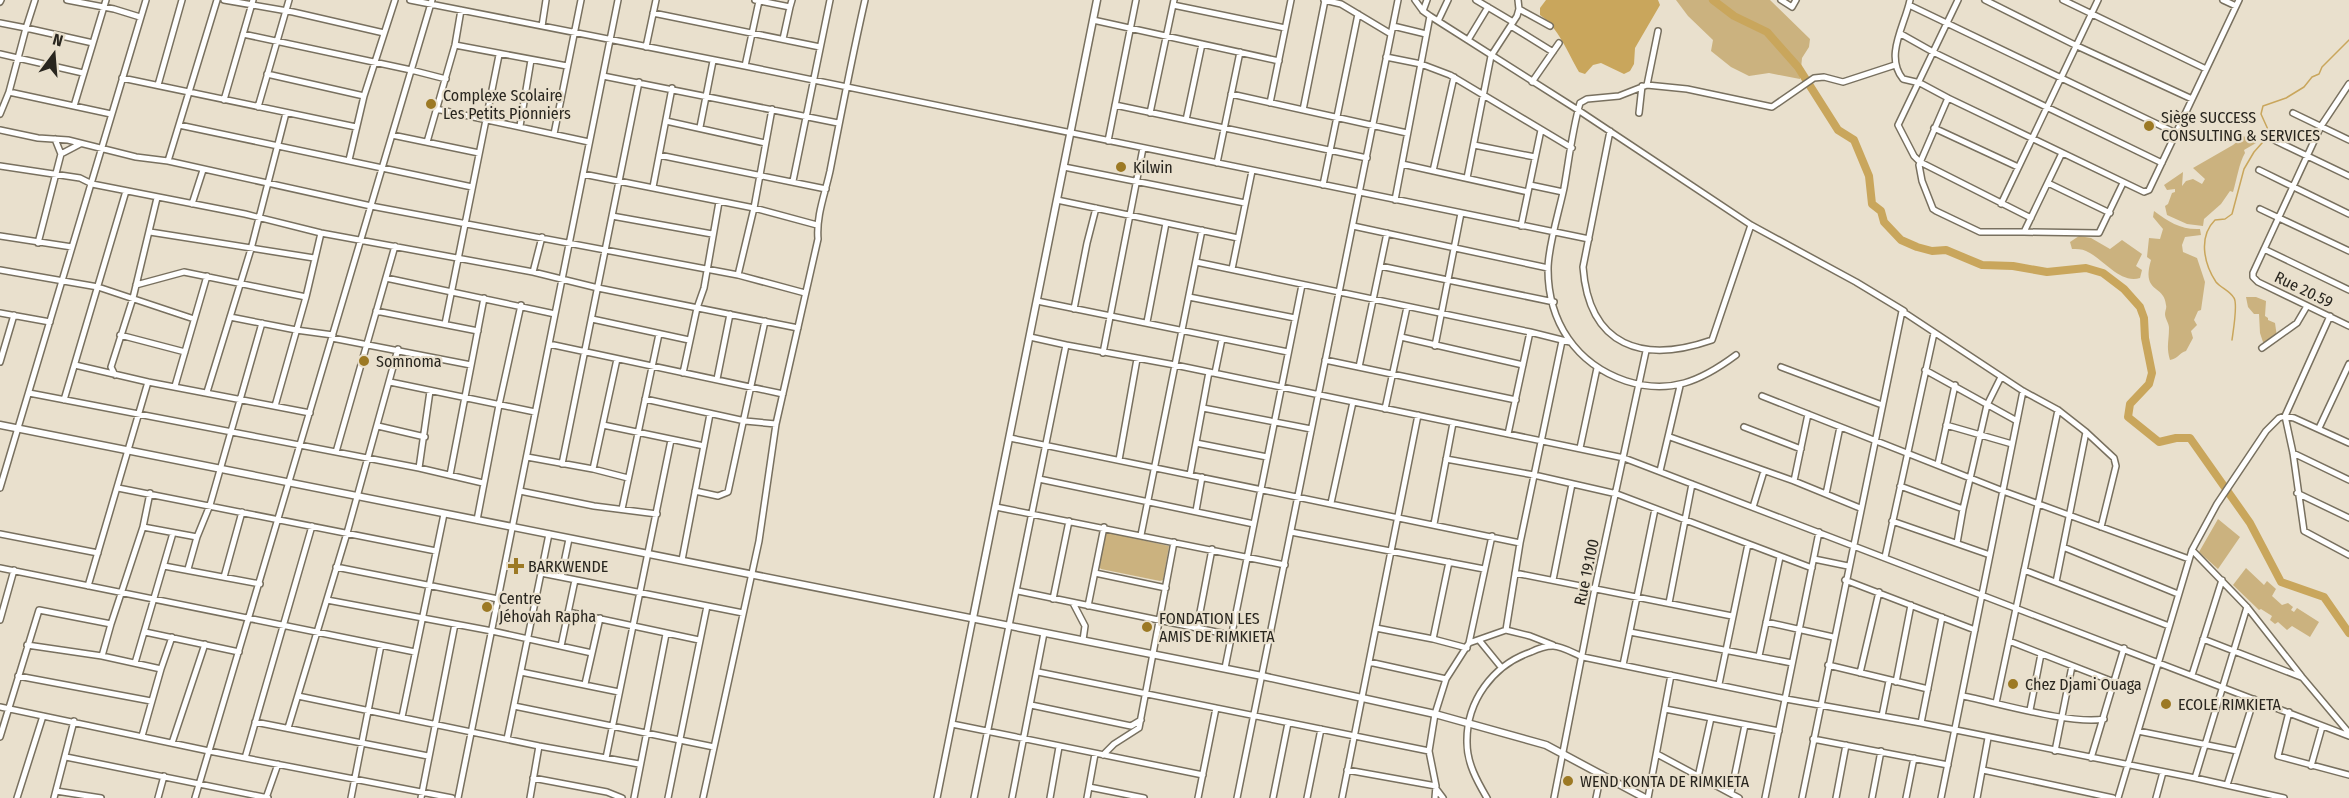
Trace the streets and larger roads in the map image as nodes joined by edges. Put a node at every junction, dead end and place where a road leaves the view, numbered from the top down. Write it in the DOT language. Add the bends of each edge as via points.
graph roads {
  1 [pos="35,0"];
  2 [pos="67,0"];
  3 [pos="146,0"];
  4 [pos="182,0"];
  5 [pos="217,0"];
  6 [pos="224,0"];
  7 [pos="288,0"];
  8 [pos="395,0"];
  9 [pos="410,0"];
  10 [pos="546,0"];
  11 [pos="581,0"];
  12 [pos="618,0"];
  13 [pos="656,0"];
  14 [pos="757,0"];
  15 [pos="830,0"];
  16 [pos="865,0"];
  17 [pos="1097,0"];
  18 [pos="1136,0"];
  19 [pos="1291,0"];
  20 [pos="1325,0"];
  21 [pos="1398,0"];
  22 [pos="1415,0"];
  23 [pos="1427,0"];
  24 [pos="1448,0"];
  25 [pos="1476,0"];
  26 [pos="1518,0"];
  27 [pos="1781,0"];
  28 [pos="1796,0"];
  29 [pos="1958,0"];
  30 [pos="1985,0"];
  31 [pos="2064,0"];
  32 [pos="2098,0"];
  33 [pos="2223,0"];
  34 [pos="2239,0"];
  35 [pos="431,2"];
  36 [pos="1173,2"];
  37 [pos="1910,2"];
  38 [pos="105,3"];
  39 [pos="253,3"];
  40 [pos="791,3"];
  41 [pos="2236,6"];
  42 [pos="1488,8"];
  43 [pos="1519,9"];
  44 [pos="286,10"];
  45 [pos="461,10"];
  46 [pos="1423,11"];
  47 [pos="653,13"];
  48 [pos="1358,14"];
  49 [pos="2091,14"];
  50 [pos="1430,16"];
  51 [pos="140,17"];
  52 [pos="1093,20"];
  53 [pos="1438,21"];
  54 [pos="0,22"];
  55 [pos="1947,22"];
  56 [pos="1512,24"];
  57 [pos="542,26"];
  58 [pos="1393,26"];
  59 [pos="1550,26"];
  60 [pos="26,28"];
  61 [pos="1285,28"];
  62 [pos="1131,29"];
  63 [pos="1659,31"];
  64 [pos="384,33"];
  65 [pos="574,33"];
  66 [pos="752,33"];
  67 [pos="243,34"];
  68 [pos="1391,34"];
  69 [pos="1426,34"];
  70 [pos="1901,34"];
  71 [pos="1166,36"];
  72 [pos="610,39"];
  73 [pos="783,39"];
  74 [pos="1468,40"];
  75 [pos="277,42"];
  76 [pos="93,43"];
  77 [pos="1559,43"];
  78 [pos="1202,44"];
  79 [pos="455,45"];
  80 [pos="646,46"];
  81 [pos="2077,46"];
  82 [pos="820,47"];
  83 [pos="1240,52"];
  84 [pos="1553,52"];
  85 [pos="1933,52"];
  86 [pos="0,54"];
  87 [pos="499,55"];
  88 [pos="1491,56"];
  89 [pos="1386,57"];
  90 [pos="18,58"];
  91 [pos="531,60"];
  92 [pos="713,61"];
  93 [pos="1279,61"];
  94 [pos="375,62"];
  95 [pos="1421,64"];
  96 [pos="1895,64"];
  97 [pos="567,66"];
  98 [pos="745,66"];
  99 [pos="2206,69"];
  100 [pos="411,70"];
  101 [pos="83,73"];
  102 [pos="267,74"];
  103 [pos="603,76"];
  104 [pos="1454,77"];
  105 [pos="122,78"];
  106 [pos="2061,78"];
  107 [pos="446,79"];
  108 [pos="814,81"];
  109 [pos="639,82"];
  110 [pos="1533,82"];
  111 [pos="1920,83"];
  112 [pos="2349,84"];
  113 [pos="158,85"];
  114 [pos="1644,85"];
  115 [pos="845,87"];
  116 [pos="672,88"];
  117 [pos="9,92"];
  118 [pos="190,93"];
  119 [pos="1232,94"];
  120 [pos="707,95"];
  121 [pos="1482,95"];
  122 [pos="364,96"];
  123 [pos="2341,96"];
  124 [pos="1948,98"];
  125 [pos="2192,99"];
  126 [pos="224,100"];
  127 [pos="2349,100"];
  128 [pos="1270,103"];
  129 [pos="1115,105"];
  130 [pos="74,106"];
  131 [pos="258,106"];
  132 [pos="2047,108"];
  133 [pos="436,109"];
  134 [pos="772,109"];
  135 [pos="1303,110"];
  136 [pos="1578,110"];
  137 [pos="286,113"];
  138 [pos="1150,113"];
  139 [pos="1639,113"];
  140 [pos="2293,113"];
  141 [pos="0,114"];
  142 [pos="111,114"];
  143 [pos="806,116"];
  144 [pos="1337,117"];
  145 [pos="486,119"];
  146 [pos="1186,120"];
  147 [pos="666,121"];
  148 [pos="838,123"];
  149 [pos="179,125"];
  150 [pos="1373,125"];
  151 [pos="520,126"];
  152 [pos="2321,126"];
  153 [pos="356,127"];
  154 [pos="700,128"];
  155 [pos="1934,128"];
  156 [pos="1224,129"];
  157 [pos="0,130"];
  158 [pos="1541,130"];
  159 [pos="1610,131"];
  160 [pos="1407,133"];
  161 [pos="2176,133"];
  162 [pos="554,134"];
  163 [pos="1070,134"];
  164 [pos="392,135"];
  165 [pos="55,139"];
  166 [pos="2032,139"];
  167 [pos="2349,140"];
  168 [pos="1108,141"];
  169 [pos="2276,141"];
  170 [pos="427,142"];
  171 [pos="589,142"];
  172 [pos="765,143"];
  173 [pos="80,144"];
  174 [pos="1474,144"];
  175 [pos="278,147"];
  176 [pos="103,148"];
  177 [pos="1143,148"];
  178 [pos="1572,148"];
  179 [pos="1331,152"];
  180 [pos="479,153"];
  181 [pos="2062,153"];
  182 [pos="61,154"];
  183 [pos="659,155"];
  184 [pos="2307,156"];
  185 [pos="1535,157"];
  186 [pos="1367,159"];
  187 [pos="349,160"];
  188 [pos="168,161"];
  189 [pos="1920,162"];
  190 [pos="2162,162"];
  191 [pos="1216,163"];
  192 [pos="1402,164"];
  193 [pos="0,166"];
  194 [pos="1064,167"];
  195 [pos="2018,167"];
  196 [pos="382,168"];
  197 [pos="203,170"];
  198 [pos="2259,170"];
  199 [pos="1251,171"];
  200 [pos="1433,171"];
  201 [pos="56,173"];
  202 [pos="583,174"];
  203 [pos="759,175"];
  204 [pos="2349,176"];
  205 [pos="1467,178"];
  206 [pos="793,181"];
  207 [pos="1136,181"];
  208 [pos="620,182"];
  209 [pos="269,183"];
  210 [pos="2048,183"];
  211 [pos="2123,183"];
  212 [pos="92,184"];
  213 [pos="1323,185"];
  214 [pos="1530,185"];
  215 [pos="472,187"];
  216 [pos="653,187"];
  217 [pos="2293,188"];
  218 [pos="826,189"];
  219 [pos="126,191"];
  220 [pos="1528,192"];
  221 [pos="1563,192"];
  222 [pos="1359,193"];
  223 [pos="158,198"];
  224 [pos="1057,200"];
  225 [pos="1395,200"];
  226 [pos="719,202"];
  227 [pos="1245,203"];
  228 [pos="192,204"];
  229 [pos="2001,204"];
  230 [pos="371,206"];
  231 [pos="754,208"];
  232 [pos="1096,208"];
  233 [pos="2260,209"];
  234 [pos="1461,213"];
  235 [pos="2110,213"];
  236 [pos="2349,214"];
  237 [pos="1130,215"];
  238 [pos="612,216"];
  239 [pos="258,218"];
  240 [pos="2031,218"];
  241 [pos="2278,218"];
  242 [pos="465,222"];
  243 [pos="1166,223"];
  244 [pos="817,225"];
  245 [pos="1353,225"];
  246 [pos="1751,225"];
  247 [pos="1521,226"];
  248 [pos="1202,230"];
  249 [pos="150,232"];
  250 [pos="321,232"];
  251 [pos="1555,232"];
  252 [pos="2024,232"];
  253 [pos="1387,233"];
  254 [pos="712,234"];
  255 [pos="0,236"];
  256 [pos="542,237"];
  257 [pos="362,238"];
  258 [pos="1238,238"];
  259 [pos="1588,239"];
  260 [pos="568,242"];
  261 [pos="38,243"];
  262 [pos="395,246"];
  263 [pos="1455,246"];
  264 [pos="72,247"];
  265 [pos="251,249"];
  266 [pos="2264,249"];
  267 [pos="605,250"];
  268 [pos="2349,251"];
  269 [pos="314,258"];
  270 [pos="459,258"];
  271 [pos="1196,262"];
  272 [pos="1380,266"];
  273 [pos="1548,268"];
  274 [pos="1232,269"];
  275 [pos="0,270"];
  276 [pos="706,270"];
  277 [pos="533,272"];
  278 [pos="738,275"];
  279 [pos="207,276"];
  280 [pos="386,278"];
  281 [pos="562,279"];
  282 [pos="1447,280"];
  283 [pos="62,281"];
  284 [pos="241,283"];
  285 [pos="135,285"];
  286 [pos="1302,285"];
  287 [pos="98,287"];
  288 [pos="598,288"];
  289 [pos="2349,290"];
  290 [pos="453,291"];
  291 [pos="1339,292"];
  292 [pos="805,293"];
  293 [pos="306,297"];
  294 [pos="1189,297"];
  295 [pos="133,298"];
  296 [pos="484,298"];
  297 [pos="1373,299"];
  298 [pos="1037,301"];
  299 [pos="1554,303"];
  300 [pos="521,305"];
  301 [pos="2307,306"];
  302 [pos="1407,307"];
  303 [pos="697,308"];
  304 [pos="1074,309"];
  305 [pos="376,311"];
  306 [pos="1904,311"];
  307 [pos="0,313"];
  308 [pos="555,314"];
  309 [pos="730,314"];
  310 [pos="1441,314"];
  311 [pos="14,315"];
  312 [pos="1110,316"];
  313 [pos="2330,316"];
  314 [pos="230,317"];
  315 [pos="1295,318"];
  316 [pos="194,319"];
  317 [pos="591,319"];
  318 [pos="765,321"];
  319 [pos="50,322"];
  320 [pos="1147,322"];
  321 [pos="262,323"];
  322 [pos="445,324"];
  323 [pos="2349,326"];
  324 [pos="798,328"];
  325 [pos="296,330"];
  326 [pos="1182,330"];
  327 [pos="478,331"];
  328 [pos="1530,332"];
  329 [pos="1934,333"];
  330 [pos="658,334"];
  331 [pos="120,335"];
  332 [pos="333,336"];
  333 [pos="1030,337"];
  334 [pos="1401,337"];
  335 [pos="1222,339"];
  336 [pos="689,340"];
  337 [pos="1562,341"];
  338 [pos="1570,342"];
  339 [pos="367,344"];
  340 [pos="549,344"];
  341 [pos="1066,345"];
  342 [pos="1435,345"];
  343 [pos="2262,348"];
  344 [pos="398,349"];
  345 [pos="1646,351"];
  346 [pos="185,352"];
  347 [pos="585,352"];
  348 [pos="1103,352"];
  349 [pos="1288,352"];
  350 [pos="1736,355"];
  351 [pos="617,359"];
  352 [pos="1137,359"];
  353 [pos="1325,360"];
  354 [pos="0,362"];
  355 [pos="2349,364"];
  356 [pos="75,365"];
  357 [pos="471,365"];
  358 [pos="1175,365"];
  359 [pos="1523,365"];
  360 [pos="652,366"];
  361 [pos="1359,367"];
  362 [pos="1781,367"];
  363 [pos="1597,368"];
  364 [pos="1925,370"];
  365 [pos="683,372"];
  366 [pos="1212,373"];
  367 [pos="1392,374"];
  368 [pos="115,375"];
  369 [pos="2001,377"];
  370 [pos="717,380"];
  371 [pos="148,382"];
  372 [pos="390,382"];
  373 [pos="1639,385"];
  374 [pos="1955,385"];
  375 [pos="175,386"];
  376 [pos="750,386"];
  377 [pos="1680,386"];
  378 [pos="1281,387"];
  379 [pos="430,390"];
  380 [pos="2023,391"];
  381 [pos="207,392"];
  382 [pos="29,393"];
  383 [pos="783,394"];
  384 [pos="1318,395"];
  385 [pos="1762,396"];
  386 [pos="464,397"];
  387 [pos="239,399"];
  388 [pos="645,399"];
  389 [pos="64,400"];
  390 [pos="1516,400"];
  391 [pos="1353,402"];
  392 [pos="499,405"];
  393 [pos="1882,405"];
  394 [pos="1987,405"];
  395 [pos="275,406"];
  396 [pos="1203,408"];
  397 [pos="1385,408"];
  398 [pos="2058,410"];
  399 [pos="310,412"];
  400 [pos="535,412"];
  401 [pos="137,414"];
  402 [pos="710,414"];
  403 [pos="1808,414"];
  404 [pos="1418,415"];
  405 [pos="2285,416"];
  406 [pos="2017,420"];
  407 [pos="745,421"];
  408 [pos="1274,422"];
  409 [pos="1454,423"];
  410 [pos="776,424"];
  411 [pos="1946,424"];
  412 [pos="0,425"];
  413 [pos="603,425"];
  414 [pos="378,426"];
  415 [pos="1744,427"];
  416 [pos="1840,427"];
  417 [pos="2319,428"];
  418 [pos="18,429"];
  419 [pos="1311,429"];
  420 [pos="230,432"];
  421 [pos="2086,432"];
  422 [pos="638,433"];
  423 [pos="1508,434"];
  424 [pos="1980,434"];
  425 [pos="425,437"];
  426 [pos="1670,437"];
  427 [pos="1010,438"];
  428 [pos="670,440"];
  429 [pos="1542,440"];
  430 [pos="1874,441"];
  431 [pos="1196,443"];
  432 [pos="2349,443"];
  433 [pos="2012,444"];
  434 [pos="1046,445"];
  435 [pos="704,446"];
  436 [pos="300,447"];
  437 [pos="1580,448"];
  438 [pos="1801,449"];
  439 [pos="127,451"];
  440 [pos="336,452"];
  441 [pos="1906,453"];
  442 [pos="2293,453"];
  443 [pos="527,457"];
  444 [pos="1267,457"];
  445 [pos="1624,458"];
  446 [pos="367,459"];
  447 [pos="1446,459"];
  448 [pos="1119,460"];
  449 [pos="0,461"];
  450 [pos="8,463"];
  451 [pos="562,464"];
  452 [pos="1938,464"];
  453 [pos="1153,467"];
  454 [pos="419,468"];
  455 [pos="593,469"];
  456 [pos="220,470"];
  457 [pos="1660,471"];
  458 [pos="1764,471"];
  459 [pos="450,475"];
  460 [pos="1190,475"];
  461 [pos="1534,475"];
  462 [pos="1202,477"];
  463 [pos="1970,477"];
  464 [pos="628,478"];
  465 [pos="1039,479"];
  466 [pos="2349,480"];
  467 [pos="1794,482"];
  468 [pos="483,483"];
  469 [pos="289,484"];
  470 [pos="1572,484"];
  471 [pos="1692,484"];
  472 [pos="1900,486"];
  473 [pos="0,488"];
  474 [pos="118,488"];
  475 [pos="1261,489"];
  476 [pos="520,491"];
  477 [pos="695,491"];
  478 [pos="2003,491"];
  479 [pos="150,493"];
  480 [pos="2297,493"];
  481 [pos="1617,494"];
  482 [pos="1826,494"];
  483 [pos="357,497"];
  484 [pos="1298,497"];
  485 [pos="1147,501"];
  486 [pos="1331,503"];
  487 [pos="2038,504"];
  488 [pos="210,505"];
  489 [pos="996,507"];
  490 [pos="1753,507"];
  491 [pos="1860,508"];
  492 [pos="622,509"];
  493 [pos="1655,509"];
  494 [pos="1963,509"];
  495 [pos="242,512"];
  496 [pos="1196,512"];
  497 [pos="1031,513"];
  498 [pos="444,514"];
  499 [pos="657,514"];
  500 [pos="2069,515"];
  501 [pos="1398,517"];
  502 [pos="2349,518"];
  503 [pos="279,520"];
  504 [pos="477,520"];
  505 [pos="1892,520"];
  506 [pos="1069,521"];
  507 [pos="1684,521"];
  508 [pos="1254,524"];
  509 [pos="1434,524"];
  510 [pos="312,526"];
  511 [pos="143,527"];
  512 [pos="512,527"];
  513 [pos="2101,527"];
  514 [pos="1104,528"];
  515 [pos="1291,532"];
  516 [pos="1819,532"];
  517 [pos="174,533"];
  518 [pos="347,533"];
  519 [pos="0,534"];
  520 [pos="549,534"];
  521 [pos="1141,535"];
  522 [pos="1492,536"];
  523 [pos="197,537"];
  524 [pos="569,539"];
  525 [pos="1174,542"];
  526 [pos="1520,543"];
  527 [pos="1957,543"];
  528 [pos="1748,544"];
  529 [pos="1852,544"];
  530 [pos="2063,547"];
  531 [pos="1212,549"];
  532 [pos="2192,550"];
  533 [pos="436,551"];
  534 [pos="1392,551"];
  535 [pos="98,553"];
  536 [pos="649,555"];
  537 [pos="1990,555"];
  538 [pos="2349,555"];
  539 [pos="1885,556"];
  540 [pos="1247,557"];
  541 [pos="1780,557"];
  542 [pos="1814,559"];
  543 [pos="2188,559"];
  544 [pos="682,560"];
  545 [pos="1449,562"];
  546 [pos="1285,565"];
  547 [pos="164,566"];
  548 [pos="1848,566"];
  549 [pos="336,567"];
  550 [pos="0,568"];
  551 [pos="1812,568"];
  552 [pos="188,569"];
  553 [pos="1484,569"];
  554 [pos="14,570"];
  555 [pos="2024,570"];
  556 [pos="541,573"];
  557 [pos="1095,573"];
  558 [pos="1515,573"];
  559 [pos="751,575"];
  560 [pos="224,576"];
  561 [pos="561,577"];
  562 [pos="575,580"];
  563 [pos="1553,580"];
  564 [pos="1845,580"];
  565 [pos="2222,580"];
  566 [pos="2056,582"];
  567 [pos="260,584"];
  568 [pos="429,585"];
  569 [pos="88,586"];
  570 [pos="1167,588"];
  571 [pos="1595,588"];
  572 [pos="1018,591"];
  573 [pos="122,592"];
  574 [pos="641,592"];
  575 [pos="1879,592"];
  576 [pos="1982,594"];
  577 [pos="2178,594"];
  578 [pos="1636,596"];
  579 [pos="156,599"];
  580 [pos="498,599"];
  581 [pos="1053,599"];
  582 [pos="327,600"];
  583 [pos="1073,603"];
  584 [pos="1670,603"];
  585 [pos="1911,605"];
  586 [pos="707,606"];
  587 [pos="1088,606"];
  588 [pos="2016,607"];
  589 [pos="2247,607"];
  590 [pos="568,612"];
  591 [pos="743,613"];
  592 [pos="1732,616"];
  593 [pos="250,617"];
  594 [pos="1942,617"];
  595 [pos="422,618"];
  596 [pos="600,618"];
  597 [pos="974,618"];
  598 [pos="1161,619"];
  599 [pos="0,620"];
  600 [pos="1766,622"];
  601 [pos="111,624"];
  602 [pos="284,624"];
  603 [pos="455,624"];
  604 [pos="634,625"];
  605 [pos="1010,626"];
  606 [pos="2169,626"];
  607 [pos="1197,628"];
  608 [pos="1376,628"];
  609 [pos="1799,629"];
  610 [pos="1506,630"];
  611 [pos="1975,630"];
  612 [pos="316,631"];
  613 [pos="492,631"];
  614 [pos="145,632"];
  615 [pos="1630,632"];
  616 [pos="666,633"];
  617 [pos="1044,633"];
  618 [pos="1232,635"];
  619 [pos="1833,637"];
  620 [pos="172,638"];
  621 [pos="528,639"];
  622 [pos="1433,639"];
  623 [pos="2203,639"];
  624 [pos="699,640"];
  625 [pos="1083,640"];
  626 [pos="1479,640"];
  627 [pos="2009,641"];
  628 [pos="205,644"];
  629 [pos="27,645"];
  630 [pos="381,645"];
  631 [pos="1468,645"];
  632 [pos="561,646"];
  633 [pos="1554,646"];
  634 [pos="2124,648"];
  635 [pos="1726,649"];
  636 [pos="2234,650"];
  637 [pos="240,652"];
  638 [pos="415,652"];
  639 [pos="592,653"];
  640 [pos="2041,654"];
  641 [pos="1153,655"];
  642 [pos="102,656"];
  643 [pos="1759,656"];
  644 [pos="1583,657"];
  645 [pos="1369,662"];
  646 [pos="2159,662"];
  647 [pos="135,663"];
  648 [pos="1792,663"];
  649 [pos="1623,665"];
  650 [pos="1828,665"];
  651 [pos="2072,666"];
  652 [pos="1501,667"];
  653 [pos="161,669"];
  654 [pos="1225,669"];
  655 [pos="521,672"];
  656 [pos="1038,672"];
  657 [pos="1860,674"];
  658 [pos="1671,675"];
  659 [pos="2192,675"];
  660 [pos="18,676"];
  661 [pos="1262,676"];
  662 [pos="2302,677"];
  663 [pos="1446,679"];
  664 [pos="1889,681"];
  665 [pos="2114,681"];
  666 [pos="1896,682"];
  667 [pos="585,684"];
  668 [pos="1719,684"];
  669 [pos="2222,686"];
  670 [pos="1928,689"];
  671 [pos="619,692"];
  672 [pos="1146,694"];
  673 [pos="298,696"];
  674 [pos="1963,696"];
  675 [pos="1361,698"];
  676 [pos="1786,699"];
  677 [pos="2254,699"];
  678 [pos="151,701"];
  679 [pos="1996,703"];
  680 [pos="1031,705"];
  681 [pos="1820,705"];
  682 [pos="514,706"];
  683 [pos="0,707"];
  684 [pos="1216,708"];
  685 [pos="9,709"];
  686 [pos="1665,709"];
  687 [pos="2030,710"];
  688 [pos="367,711"];
  689 [pos="2289,712"];
  690 [pos="1435,714"];
  691 [pos="1254,715"];
  692 [pos="44,716"];
  693 [pos="1882,716"];
  694 [pos="402,717"];
  695 [pos="2062,717"];
  696 [pos="1711,718"];
  697 [pos="2104,718"];
  698 [pos="1141,720"];
  699 [pos="74,721"];
  700 [pos="255,722"];
  701 [pos="1288,723"];
  702 [pos="1921,723"];
  703 [pos="436,724"];
  704 [pos="952,724"];
  705 [pos="1469,724"];
  706 [pos="1745,724"];
  707 [pos="613,726"];
  708 [pos="2322,727"];
  709 [pos="288,728"];
  710 [pos="1321,729"];
  711 [pos="471,731"];
  712 [pos="988,731"];
  713 [pos="1779,731"];
  714 [pos="1955,731"];
  715 [pos="2138,731"];
  716 [pos="645,733"];
  717 [pos="2349,734"];
  718 [pos="1354,735"];
  719 [pos="142,736"];
  720 [pos="0,737"];
  721 [pos="1988,738"];
  722 [pos="507,739"];
  723 [pos="1024,739"];
  724 [pos="1812,739"];
  725 [pos="679,740"];
  726 [pos="172,743"];
  727 [pos="362,744"];
  728 [pos="1846,745"];
  729 [pos="2205,745"];
  730 [pos="539,746"];
  731 [pos="714,747"];
  732 [pos="1059,747"];
  733 [pos="209,751"];
  734 [pos="1430,751"];
  735 [pos="1881,751"];
  736 [pos="2055,751"];
  737 [pos="2237,751"];
  738 [pos="1563,753"];
  739 [pos="1095,754"];
  740 [pos="1657,754"];
  741 [pos="1103,755"];
  742 [pos="66,756"];
  743 [pos="428,756"];
  744 [pos="245,758"];
  745 [pos="606,758"];
  746 [pos="1914,758"];
  747 [pos="2091,758"];
  748 [pos="278,764"];
  749 [pos="639,764"];
  750 [pos="1948,765"];
  751 [pos="2127,766"];
  752 [pos="2311,766"];
  753 [pos="1347,770"];
  754 [pos="1983,770"];
  755 [pos="2163,772"];
  756 [pos="1601,774"];
  757 [pos="1203,775"];
  758 [pos="2349,775"];
  759 [pos="164,776"];
  760 [pos="1698,777"];
  761 [pos="355,778"];
  762 [pos="533,778"];
  763 [pos="2195,778"];
  764 [pos="199,783"];
  765 [pos="2227,785"];
  766 [pos="1089,787"];
  767 [pos="1437,788"];
  768 [pos="56,791"];
  769 [pos="2079,791"];
  770 [pos="1731,793"];
  771 [pos="421,795"];
  772 [pos="2266,796"];
  773 [pos="1130,797"];
  774 [pos="17,798"];
  775 [pos="54,798"];
  776 [pos="101,798"];
  777 [pos="158,798"];
  778 [pos="195,798"];
  779 [pos="267,798"];
  780 [pos="351,798"];
  781 [pos="452,798"];
  782 [pos="458,798"];
  783 [pos="530,798"];
  784 [pos="622,798"];
  785 [pos="634,798"];
  786 [pos="668,798"];
  787 [pos="703,798"];
  788 [pos="937,798"];
  789 [pos="974,798"];
  790 [pos="1012,798"];
  791 [pos="1050,798"];
  792 [pos="1087,798"];
  793 [pos="1144,798"];
  794 [pos="1198,798"];
  795 [pos="1237,798"];
  796 [pos="1273,798"];
  797 [pos="1307,798"];
  798 [pos="1342,798"];
  799 [pos="1435,798"];
  800 [pos="1443,798"];
  801 [pos="1487,798"];
  802 [pos="1554,798"];
  803 [pos="1596,798"];
  804 [pos="1647,798"];
  805 [pos="1739,798"];
  806 [pos="1765,798"];
  807 [pos="1802,798"];
  808 [pos="1836,798"];
  809 [pos="1872,798"];
  810 [pos="1905,798"];
  811 [pos="1941,798"];
  812 [pos="1977,798"];
  813 [pos="2077,798"];
  814 [pos="2113,798"];
  815 [pos="2118,798"];
  816 [pos="2156,798"];
  817 [pos="2284,798"];
  1 -- 60 [label="street"];
  2 -- 38 [label="street"];
  3 -- 51 [label="street"];
  4 -- 113 [label="street"];
  5 -- 118 [label="street"];
  6 -- 39 [label="street"];
  7 -- 44 [label="street"];
  8 -- 64 [label="street"];
  9 -- 35 [label="street"];
  10 -- 57 [label="street"];
  11 -- 65 [label="street"];
  12 -- 72 [label="street"];
  13 -- 47 [label="street"];
  14 -- 40 [label="street"];
  14 -- 66 [label="street"];
  15 -- 82 [label="street"];
  16 -- 115 [label="street"];
  17 -- 52 [label="street"];
  18 -- 62 [label="street"];
  19 -- 61 [label="street"];
  20 -- 48 [label="street"];
  20 -- 135 [label="street"];
  21 -- 58 [label="street"];
  22 -- 46 [label="street"];
  23 -- 46 [label="street"];
  24 -- 53 [label="street"];
  25 -- 42 [label="street"];
  26 -- 43 [label="street"];
  27 -- 28 [label="street" via="1792,7"];
  29 -- 55 [label="street"];
  30 -- 81 [label="street"];
  31 -- 49 [label="street"];
  32 -- 49 [label="street"];
  33 -- 41 [label="street"];
  34 -- 41 [label="street"];
  35 -- 45 [label="street"];
  35 -- 100 [label="street"];
  36 -- 61 [label="street"];
  36 -- 71 [label="street"];
  37 -- 55 [label="street"];
  37 -- 70 [label="street"];
  38 -- 51 [label="street"];
  38 -- 76 [label="street"];
  39 -- 44 [label="street"];
  39 -- 67 [label="street"];
  40 -- 73 [label="street"];
  41 -- 99 [label="street"];
  42 -- 56 [label="street"];
  42 -- 74 [label="street"];
  43 -- 56 [label="street"];
  43 -- 59 [label="street"];
  44 -- 64 [label="street"];
  44 -- 75 [label="street"];
  45 -- 57 [label="street"];
  45 -- 79 [label="street"];
  46 -- 50 [label="street"];
  47 -- 66 [label="street"];
  47 -- 80 [label="street"];
  48 -- 68 [label="street"];
  48 -- 144 [label="street"];
  49 -- 81 [label="street"];
  49 -- 99 [label="street"];
  50 -- 53 [label="street"];
  50 -- 69 [label="street"];
  51 -- 105 [label="street"];
  52 -- 62 [label="street"];
  52 -- 163 [label="street"];
  53 -- 74 [label="street"];
  54 -- 60 [label="street"];
  55 -- 85 [label="street"];
  55 -- 106 [label="street"];
  56 -- 84 [label="street"];
  56 -- 88 [label="street"];
  57 -- 65 [label="street"];
  58 -- 68 [label="street"];
  58 -- 69 [label="street"];
  60 -- 76 [label="street"];
  60 -- 90 [label="street"];
  61 -- 93 [label="street"];
  62 -- 71 [label="street"];
  62 -- 129 [label="street"];
  63 -- 114 [label="street"];
  64 -- 94 [label="street"];
  65 -- 72 [label="street"];
  65 -- 97 [label="street"];
  66 -- 73 [label="street"];
  66 -- 98 [label="street"];
  67 -- 75 [label="street"];
  67 -- 126 [label="street"];
  68 -- 89 [label="street"];
  69 -- 95 [label="street"];
  70 -- 85 [label="street"];
  70 -- 96 [label="street"];
  71 -- 78 [label="street"];
  71 -- 138 [label="street"];
  72 -- 80 [label="street"];
  72 -- 103 [label="street"];
  73 -- 82 [label="street"];
  74 -- 88 [label="street"];
  75 -- 94 [label="street"];
  75 -- 102 [label="street"];
  76 -- 101 [label="street"];
  77 -- 84 [label="street"];
  78 -- 83 [label="street"];
  78 -- 146 [label="street"];
  79 -- 87 [label="street"];
  79 -- 107 [label="street"];
  80 -- 92 [label="street"];
  81 -- 106 [label="street"];
  81 -- 125 [label="street"];
  82 -- 108 [label="street"];
  83 -- 93 [label="street"];
  83 -- 119 [label="street"];
  84 -- 110 [label="street"];
  85 -- 111 [label="street"];
  85 -- 132 [label="street"];
  86 -- 90 [label="street"];
  87 -- 91 [label="street"];
  87 -- 145 [label="street"];
  88 -- 110 [label="street"];
  88 -- 121 [label="street"];
  89 -- 95 [label="street"];
  89 -- 150 [label="street"];
  90 -- 101 [label="street"];
  90 -- 117 [label="street"];
  91 -- 97 [label="street"];
  91 -- 151 [label="street"];
  92 -- 98 [label="street"];
  92 -- 120 [label="street"];
  93 -- 128 [label="street"];
  94 -- 100 [label="street"];
  94 -- 122 [label="street"];
  95 -- 104 [label="street"];
  95 -- 160 [label="street"];
  96 -- 111 [label="street" via="1903,79"];
  96 -- 114 [label="street" via="1843,82 1814,78 1767,107 1694,90"];
  97 -- 162 [label="street"];
  98 -- 108 [label="street"];
  99 -- 125 [label="street"];
  100 -- 107 [label="street"];
  100 -- 164 [label="street"];
  101 -- 130 [label="street"];
  102 -- 122 [label="street"];
  102 -- 131 [label="street"];
  103 -- 109 [label="street"];
  103 -- 171 [label="street"];
  104 -- 121 [label="street"];
  104 -- 200 [label="street"];
  105 -- 113 [label="street"];
  105 -- 142 [label="street"];
  106 -- 132 [label="street"];
  106 -- 161 [label="street"];
  107 -- 133 [label="street"];
  108 -- 115 [label="street"];
  108 -- 143 [label="street"];
  109 -- 116 [label="street"];
  109 -- 208 [label="street"];
  110 -- 136 [label="street"];
  111 -- 124 [label="street"];
  111 -- 189 [label="street" via="1898,124"];
  112 -- 123 [label="street"];
  113 -- 118 [label="street"];
  114 -- 136 [label="street" via="1619,96 1583,100"];
  114 -- 139 [label="street"];
  115 -- 148 [label="street"];
  115 -- 163 [label="street"];
  116 -- 120 [label="street"];
  116 -- 147 [label="street"];
  117 -- 130 [label="street"];
  117 -- 141 [label="street"];
  118 -- 126 [label="street"];
  118 -- 149 [label="street"];
  119 -- 128 [label="street"];
  119 -- 156 [label="street"];
  120 -- 134 [label="street"];
  120 -- 154 [label="street"];
  121 -- 158 [label="street"];
  121 -- 174 [label="street"];
  122 -- 153 [label="street"];
  123 -- 127 [label="street"];
  123 -- 152 [label="street"];
  124 -- 155 [label="street"];
  124 -- 166 [label="street"];
  125 -- 161 [label="street"];
  126 -- 131 [label="street"];
  128 -- 135 [label="street"];
  129 -- 138 [label="street"];
  129 -- 168 [label="street"];
  130 -- 142 [label="street"];
  131 -- 137 [label="street"];
  132 -- 166 [label="street"];
  132 -- 190 [label="street"];
  133 -- 145 [label="street"];
  133 -- 170 [label="street"];
  134 -- 143 [label="street"];
  134 -- 172 [label="street"];
  135 -- 144 [label="street"];
  136 -- 159 [label="street"];
  136 -- 178 [label="street"];
  137 -- 153 [label="street"];
  137 -- 175 [label="street"];
  138 -- 146 [label="street"];
  140 -- 152 [label="street"];
  142 -- 176 [label="street"];
  143 -- 148 [label="street"];
  143 -- 206 [label="street"];
  144 -- 150 [label="street"];
  144 -- 179 [label="street"];
  145 -- 151 [label="street"];
  145 -- 180 [label="street"];
  146 -- 156 [label="street"];
  147 -- 154 [label="street"];
  147 -- 183 [label="street"];
  148 -- 218 [label="street"];
  149 -- 175 [label="street"];
  149 -- 188 [label="street"];
  150 -- 160 [label="street"];
  150 -- 186 [label="street"];
  151 -- 162 [label="street"];
  152 -- 167 [label="street"];
  152 -- 184 [label="street"];
  153 -- 187 [label="street"];
  154 -- 172 [label="street"];
  155 -- 189 [label="street"];
  155 -- 195 [label="street"];
  156 -- 179 [label="street"];
  156 -- 191 [label="street"];
  157 -- 165 [label="street"];
  158 -- 178 [label="street"];
  158 -- 185 [label="street"];
  159 -- 246 [label="street"];
  159 -- 259 [label="street"];
  160 -- 192 [label="street"];
  161 -- 190 [label="street"];
  162 -- 171 [label="street"];
  163 -- 168 [label="street"];
  163 -- 194 [label="street"];
  164 -- 170 [label="street"];
  164 -- 196 [label="street"];
  165 -- 173 [label="street"];
  165 -- 182 [label="street"];
  166 -- 181 [label="street"];
  166 -- 195 [label="street"];
  168 -- 177 [label="street"];
  169 -- 184 [label="street"];
  170 -- 180 [label="street"];
  171 -- 202 [label="street"];
  172 -- 203 [label="street"];
  173 -- 176 [label="street"];
  173 -- 182 [label="street"];
  174 -- 185 [label="street"];
  174 -- 205 [label="street"];
  175 -- 187 [label="street"];
  175 -- 209 [label="street"];
  176 -- 188 [label="street"];
  176 -- 212 [label="street"];
  177 -- 191 [label="street"];
  177 -- 207 [label="street"];
  178 -- 221 [label="street"];
  179 -- 186 [label="street"];
  179 -- 213 [label="street"];
  180 -- 215 [label="street"];
  181 -- 210 [label="street"];
  181 -- 211 [label="street"];
  182 -- 201 [label="street"];
  183 -- 203 [label="street"];
  183 -- 216 [label="street"];
  184 -- 204 [label="street"];
  184 -- 217 [label="street"];
  185 -- 214 [label="street"];
  186 -- 222 [label="street"];
  187 -- 196 [label="street"];
  188 -- 197 [label="street"];
  189 -- 229 [label="street"];
  189 -- 252 [label="street" via="1919,171 1934,210 1980,232"];
  190 -- 211 [label="street" via="2149,190"];
  191 -- 199 [label="street"];
  192 -- 200 [label="street"];
  192 -- 225 [label="street"];
  193 -- 201 [label="street"];
  194 -- 207 [label="street"];
  194 -- 224 [label="street"];
  195 -- 229 [label="street"];
  196 -- 215 [label="street"];
  196 -- 230 [label="street"];
  197 -- 209 [label="street"];
  197 -- 228 [label="street"];
  198 -- 217 [label="street"];
  199 -- 213 [label="street"];
  199 -- 227 [label="street"];
  200 -- 205 [label="street"];
  201 -- 212 [label="street"];
  201 -- 261 [label="street"];
  202 -- 208 [label="street"];
  202 -- 260 [label="street"];
  203 -- 206 [label="street"];
  203 -- 231 [label="street"];
  205 -- 220 [label="street"];
  206 -- 218 [label="street"];
  207 -- 227 [label="street"];
  207 -- 237 [label="street"];
  208 -- 216 [label="street"];
  208 -- 238 [label="street"];
  209 -- 230 [label="street"];
  209 -- 239 [label="street"];
  210 -- 235 [label="street"];
  210 -- 240 [label="street"];
  211 -- 235 [label="street"];
  212 -- 219 [label="street"];
  212 -- 264 [label="street"];
  213 -- 222 [label="street"];
  214 -- 220 [label="street"];
  214 -- 221 [label="street"];
  215 -- 242 [label="street"];
  216 -- 226 [label="street"];
  217 -- 236 [label="street"];
  217 -- 241 [label="street"];
  218 -- 244 [label="street"];
  219 -- 223 [label="street"];
  219 -- 287 [label="street"];
  220 -- 247 [label="street"];
  221 -- 251 [label="street"];
  222 -- 225 [label="street"];
  222 -- 245 [label="street"];
  223 -- 228 [label="street"];
  223 -- 249 [label="street"];
  224 -- 232 [label="street"];
  224 -- 298 [label="street"];
  225 -- 234 [label="street"];
  226 -- 231 [label="street"];
  226 -- 254 [label="street"];
  227 -- 258 [label="street"];
  228 -- 239 [label="street"];
  229 -- 240 [label="street"];
  230 -- 242 [label="street"];
  230 -- 257 [label="street"];
  231 -- 244 [label="street"];
  231 -- 278 [label="street"];
  232 -- 237 [label="street"];
  232 -- 304 [label="street"];
  233 -- 241 [label="street"];
  234 -- 247 [label="street"];
  234 -- 263 [label="street"];
  235 -- 252 [label="street" via="2097,234"];
  237 -- 243 [label="street"];
  237 -- 312 [label="street"];
  238 -- 254 [label="street"];
  238 -- 267 [label="street"];
  239 -- 250 [label="street"];
  239 -- 265 [label="street"];
  240 -- 252 [label="street"];
  241 -- 266 [label="street"];
  241 -- 268 [label="street"];
  242 -- 256 [label="street"];
  242 -- 270 [label="street"];
  243 -- 248 [label="street"];
  243 -- 320 [label="street"];
  244 -- 292 [label="street" via="818,239"];
  245 -- 253 [label="street"];
  245 -- 291 [label="street"];
  246 -- 306 [label="street"];
  246 -- 345 [label="street" via="1712,340 1670,351"];
  247 -- 251 [label="street"];
  248 -- 258 [label="street"];
  248 -- 271 [label="street"];
  249 -- 265 [label="street"];
  249 -- 285 [label="street"];
  250 -- 257 [label="street"];
  250 -- 269 [label="street"];
  251 -- 259 [label="street"];
  251 -- 273 [label="street"];
  253 -- 263 [label="street"];
  253 -- 272 [label="street"];
  254 -- 276 [label="street"];
  255 -- 261 [label="street"];
  256 -- 260 [label="street"];
  256 -- 277 [label="street"];
  257 -- 262 [label="street"];
  257 -- 332 [label="street"];
  258 -- 274 [label="street"];
  259 -- 345 [label="street" via="1584,267 1590,306 1617,338"];
  260 -- 267 [label="street"];
  260 -- 281 [label="street"];
  261 -- 264 [label="street"];
  262 -- 270 [label="street"];
  262 -- 280 [label="street"];
  263 -- 273 [label="street"];
  263 -- 282 [label="street"];
  264 -- 283 [label="street"];
  265 -- 269 [label="street"];
  265 -- 284 [label="street"];
  266 -- 289 [label="street"];
  266 -- 301 [label="street, Rue 20.59" via="2253,273 2258,282"];
  267 -- 276 [label="street"];
  267 -- 288 [label="street"];
  269 -- 293 [label="street"];
  270 -- 277 [label="street"];
  270 -- 290 [label="street"];
  271 -- 274 [label="street"];
  271 -- 294 [label="street"];
  272 -- 282 [label="street"];
  272 -- 297 [label="street"];
  273 -- 299 [label="street"];
  274 -- 286 [label="street"];
  275 -- 283 [label="street"];
  276 -- 278 [label="street"];
  276 -- 303 [label="street"];
  277 -- 281 [label="street"];
  278 -- 292 [label="street"];
  279 -- 284 [label="street"];
  279 -- 285 [label="street" via="180,273"];
  279 -- 316 [label="street"];
  280 -- 290 [label="street"];
  280 -- 305 [label="street"];
  281 -- 288 [label="street"];
  281 -- 308 [label="street"];
  282 -- 299 [label="street"];
  282 -- 310 [label="street"];
  283 -- 287 [label="street"];
  283 -- 319 [label="street"];
  284 -- 293 [label="street"];
  284 -- 314 [label="street"];
  285 -- 295 [label="street"];
  286 -- 291 [label="street"];
  286 -- 315 [label="street"];
  287 -- 295 [label="street"];
  287 -- 356 [label="street"];
  288 -- 303 [label="street"];
  288 -- 317 [label="street"];
  290 -- 296 [label="street"];
  290 -- 322 [label="street"];
  291 -- 297 [label="street"];
  291 -- 353 [label="street"];
  292 -- 324 [label="street"];
  293 -- 325 [label="street"];
  294 -- 315 [label="street"];
  294 -- 326 [label="street"];
  295 -- 316 [label="street"];
  295 -- 331 [label="street"];
  296 -- 300 [label="street"];
  296 -- 327 [label="street"];
  297 -- 302 [label="street"];
  297 -- 361 [label="street"];
  298 -- 304 [label="street"];
  298 -- 333 [label="street"];
  299 -- 338 [label="street"];
  300 -- 308 [label="street"];
  300 -- 392 [label="street"];
  301 -- 313 [label="street, Rue 20.59"];
  301 -- 343 [label="street" via="2297,323"];
  302 -- 310 [label="street"];
  302 -- 334 [label="street"];
  303 -- 309 [label="street"];
  303 -- 336 [label="street"];
  304 -- 312 [label="street"];
  305 -- 322 [label="street"];
  305 -- 339 [label="street"];
  306 -- 329 [label="street"];
  306 -- 393 [label="street" via="1900,312"];
  307 -- 311 [label="street"];
  308 -- 340 [label="street"];
  309 -- 318 [label="street"];
  309 -- 370 [label="street"];
  310 -- 328 [label="street"];
  310 -- 342 [label="street"];
  311 -- 319 [label="street"];
  311 -- 354 [label="street"];
  312 -- 320 [label="street"];
  312 -- 348 [label="street"];
  313 -- 323 [label="street, Rue 20.59"];
  313 -- 405 [label="street"];
  314 -- 321 [label="street"];
  314 -- 381 [label="street"];
  315 -- 349 [label="street"];
  316 -- 346 [label="street"];
  317 -- 330 [label="street"];
  317 -- 347 [label="street"];
  318 -- 324 [label="street"];
  318 -- 376 [label="street"];
  319 -- 382 [label="street"];
  320 -- 326 [label="street"];
  321 -- 325 [label="street"];
  321 -- 387 [label="street"];
  322 -- 327 [label="street"];
  324 -- 383 [label="street"];
  325 -- 332 [label="street"];
  325 -- 395 [label="street"];
  326 -- 335 [label="street"];
  326 -- 358 [label="street"];
  327 -- 357 [label="street"];
  328 -- 337 [label="street"];
  328 -- 359 [label="street"];
  329 -- 364 [label="street"];
  329 -- 369 [label="street"];
  330 -- 336 [label="street"];
  330 -- 360 [label="street"];
  331 -- 346 [label="street"];
  331 -- 368 [label="street" via="111,367"];
  332 -- 339 [label="street"];
  332 -- 399 [label="street"];
  333 -- 341 [label="street"];
  333 -- 427 [label="street"];
  334 -- 342 [label="street"];
  334 -- 367 [label="street"];
  335 -- 349 [label="street"];
  335 -- 366 [label="street"];
  336 -- 365 [label="street"];
  337 -- 338 [label="street"];
  337 -- 429 [label="street"];
  338 -- 363 [label="street"];
  339 -- 344 [label="street"];
  339 -- 440 [label="street"];
  340 -- 347 [label="street"];
  340 -- 400 [label="street"];
  341 -- 348 [label="street"];
  341 -- 434 [label="street"];
  342 -- 359 [label="street"];
  344 -- 357 [label="street"];
  344 -- 372 [label="street"];
  345 -- 373 [label="street, Rue 19.100"];
  346 -- 375 [label="street"];
  347 -- 351 [label="street"];
  347 -- 451 [label="street"];
  348 -- 352 [label="street"];
  349 -- 378 [label="street"];
  350 -- 377 [label="street" via="1714,371"];
  351 -- 360 [label="street"];
  351 -- 413 [label="street"];
  352 -- 358 [label="street"];
  352 -- 448 [label="street"];
  353 -- 361 [label="street"];
  353 -- 384 [label="street"];
  355 -- 417 [label="street"];
  356 -- 368 [label="street"];
  356 -- 389 [label="street"];
  357 -- 386 [label="street"];
  358 -- 366 [label="street"];
  358 -- 453 [label="street"];
  359 -- 390 [label="street"];
  360 -- 365 [label="street"];
  360 -- 388 [label="street"];
  361 -- 367 [label="street"];
  362 -- 393 [label="street"];
  363 -- 373 [label="street"];
  363 -- 437 [label="street"];
  364 -- 374 [label="street"];
  364 -- 441 [label="street"];
  365 -- 370 [label="street"];
  366 -- 378 [label="street"];
  366 -- 396 [label="street"];
  367 -- 390 [label="street"];
  367 -- 397 [label="street"];
  368 -- 371 [label="street"];
  369 -- 380 [label="street"];
  369 -- 394 [label="street"];
  370 -- 376 [label="street"];
  371 -- 375 [label="street"];
  371 -- 401 [label="street"];
  372 -- 379 [label="street"];
  372 -- 414 [label="street"];
  373 -- 377 [label="street"];
  373 -- 445 [label="street, Rue 19.100"];
  374 -- 394 [label="street"];
  374 -- 411 [label="street"];
  375 -- 381 [label="street"];
  376 -- 383 [label="street"];
  376 -- 407 [label="street"];
  377 -- 426 [label="street"];
  378 -- 384 [label="street"];
  378 -- 408 [label="street"];
  379 -- 386 [label="street"];
  379 -- 425 [label="street"];
  380 -- 398 [label="street"];
  380 -- 406 [label="street"];
  381 -- 387 [label="street"];
  382 -- 389 [label="street"];
  382 -- 418 [label="street"];
  383 -- 410 [label="street"];
  384 -- 391 [label="street"];
  384 -- 419 [label="street"];
  385 -- 403 [label="street"];
  386 -- 392 [label="street"];
  386 -- 459 [label="street"];
  387 -- 395 [label="street"];
  387 -- 420 [label="street"];
  388 -- 402 [label="street"];
  388 -- 422 [label="street"];
  389 -- 401 [label="street"];
  390 -- 423 [label="street"];
  391 -- 397 [label="street"];
  391 -- 486 [label="street"];
  392 -- 400 [label="street"];
  392 -- 468 [label="street"];
  393 -- 430 [label="street"];
  394 -- 406 [label="street"];
  394 -- 424 [label="street"];
  395 -- 399 [label="street"];
  396 -- 408 [label="street"];
  396 -- 431 [label="street"];
  397 -- 404 [label="street"];
  398 -- 421 [label="street"];
  398 -- 487 [label="street"];
  399 -- 436 [label="street"];
  400 -- 443 [label="street"];
  401 -- 420 [label="street"];
  401 -- 439 [label="street"];
  402 -- 407 [label="street"];
  402 -- 435 [label="street"];
  403 -- 416 [label="street"];
  403 -- 438 [label="street"];
  404 -- 409 [label="street"];
  404 -- 501 [label="street"];
  405 -- 417 [label="street"];
  405 -- 442 [label="street"];
  405 -- 532 [label="street" via="2266,431 2217,504"];
  406 -- 433 [label="street"];
  407 -- 410 [label="street"];
  407 -- 477 [label="street" via="728,492 718,496"];
  408 -- 419 [label="street"];
  408 -- 444 [label="street"];
  409 -- 423 [label="street"];
  409 -- 447 [label="street"];
  410 -- 559 [label="street"];
  411 -- 424 [label="street"];
  411 -- 452 [label="street"];
  412 -- 418 [label="street"];
  413 -- 422 [label="street"];
  413 -- 455 [label="street"];
  414 -- 425 [label="street"];
  414 -- 446 [label="street"];
  415 -- 438 [label="street"];
  416 -- 430 [label="street"];
  416 -- 482 [label="street"];
  417 -- 432 [label="street"];
  418 -- 439 [label="street"];
  418 -- 450 [label="street"];
  419 -- 484 [label="street"];
  420 -- 436 [label="street"];
  420 -- 456 [label="street"];
  421 -- 500 [label="street"];
  421 -- 513 [label="street" via="2115,462"];
  422 -- 428 [label="street"];
  422 -- 464 [label="street"];
  423 -- 429 [label="street"];
  424 -- 433 [label="street"];
  424 -- 463 [label="street"];
  425 -- 454 [label="street"];
  426 -- 457 [label="street"];
  426 -- 458 [label="street"];
  427 -- 434 [label="street"];
  427 -- 489 [label="street"];
  428 -- 435 [label="street"];
  428 -- 499 [label="street"];
  429 -- 437 [label="street"];
  429 -- 461 [label="street"];
  430 -- 441 [label="street"];
  430 -- 491 [label="street"];
  431 -- 444 [label="street"];
  431 -- 460 [label="street"];
  433 -- 478 [label="street"];
  434 -- 448 [label="street"];
  434 -- 465 [label="street"];
  435 -- 477 [label="street"];
  436 -- 440 [label="street"];
  436 -- 469 [label="street"];
  437 -- 445 [label="street"];
  438 -- 467 [label="street"];
  439 -- 456 [label="street"];
  439 -- 474 [label="street"];
  440 -- 446 [label="street"];
  441 -- 452 [label="street"];
  441 -- 472 [label="street"];
  442 -- 466 [label="street"];
  442 -- 480 [label="street"];
  443 -- 451 [label="street"];
  443 -- 476 [label="street"];
  444 -- 475 [label="street"];
  445 -- 457 [label="street"];
  445 -- 481 [label="street, Rue 19.100"];
  446 -- 454 [label="street"];
  446 -- 483 [label="street"];
  447 -- 461 [label="street"];
  447 -- 509 [label="street"];
  448 -- 453 [label="street"];
  449 -- 450 [label="street"];
  450 -- 473 [label="street"];
  451 -- 455 [label="street"];
  452 -- 463 [label="street"];
  453 -- 460 [label="street"];
  453 -- 485 [label="street"];
  454 -- 459 [label="street"];
  455 -- 464 [label="street"];
  456 -- 469 [label="street"];
  456 -- 488 [label="street"];
  457 -- 471 [label="street"];
  458 -- 467 [label="street"];
  458 -- 490 [label="street"];
  459 -- 468 [label="street"];
  460 -- 462 [label="street"];
  461 -- 470 [label="street"];
  461 -- 526 [label="street"];
  462 -- 475 [label="street"];
  462 -- 496 [label="street"];
  463 -- 478 [label="street"];
  463 -- 494 [label="street"];
  464 -- 492 [label="street"];
  465 -- 485 [label="street"];
  465 -- 497 [label="street"];
  467 -- 482 [label="street"];
  468 -- 504 [label="street"];
  469 -- 483 [label="street"];
  469 -- 503 [label="street"];
  470 -- 481 [label="street"];
  470 -- 563 [label="street"];
  471 -- 490 [label="street"];
  471 -- 507 [label="street"];
  472 -- 494 [label="street"];
  472 -- 505 [label="street"];
  474 -- 479 [label="street"];
  474 -- 535 [label="street"];
  475 -- 484 [label="street"];
  475 -- 508 [label="street"];
  476 -- 492 [label="street"];
  476 -- 512 [label="street"];
  477 -- 544 [label="street"];
  478 -- 487 [label="street"];
  478 -- 537 [label="street"];
  479 -- 488 [label="street"];
  479 -- 511 [label="street"];
  480 -- 502 [label="street"];
  480 -- 538 [label="street" via="2304,531"];
  481 -- 493 [label="street"];
  481 -- 571 [label="street, Rue 19.100"];
  482 -- 491 [label="street"];
  483 -- 498 [label="street"];
  483 -- 518 [label="street"];
  484 -- 486 [label="street"];
  484 -- 515 [label="street"];
  485 -- 496 [label="street"];
  485 -- 521 [label="street"];
  486 -- 501 [label="street"];
  487 -- 500 [label="street"];
  487 -- 555 [label="street"];
  488 -- 495 [label="street"];
  488 -- 523 [label="street"];
  489 -- 497 [label="street"];
  489 -- 597 [label="street"];
  490 -- 516 [label="street"];
  491 -- 529 [label="street"];
  492 -- 499 [label="street"];
  493 -- 507 [label="street"];
  493 -- 578 [label="street"];
  494 -- 527 [label="street"];
  495 -- 503 [label="street"];
  495 -- 560 [label="street"];
  496 -- 508 [label="street"];
  497 -- 506 [label="street"];
  497 -- 572 [label="street"];
  498 -- 504 [label="street"];
  498 -- 533 [label="street"];
  499 -- 536 [label="street"];
  500 -- 513 [label="street"];
  500 -- 530 [label="street"];
  501 -- 509 [label="street"];
  501 -- 534 [label="street"];
  503 -- 510 [label="street"];
  503 -- 567 [label="street"];
  504 -- 512 [label="street"];
  505 -- 527 [label="street"];
  505 -- 539 [label="street"];
  506 -- 514 [label="street"];
  506 -- 581 [label="street"];
  507 -- 528 [label="street"];
  507 -- 584 [label="street"];
  508 -- 540 [label="street"];
  509 -- 522 [label="street"];
  510 -- 518 [label="street"];
  510 -- 602 [label="street"];
  511 -- 517 [label="street"];
  511 -- 573 [label="street"];
  512 -- 520 [label="street"];
  512 -- 580 [label="street"];
  513 -- 543 [label="street"];
  514 -- 521 [label="street"];
  514 -- 557 [label="street"];
  515 -- 534 [label="street"];
  515 -- 546 [label="street"];
  516 -- 529 [label="street"];
  516 -- 542 [label="street"];
  517 -- 523 [label="street"];
  517 -- 547 [label="street"];
  518 -- 533 [label="street"];
  518 -- 549 [label="street"];
  519 -- 535 [label="street"];
  520 -- 524 [label="street"];
  520 -- 556 [label="street"];
  521 -- 525 [label="street"];
  522 -- 526 [label="street"];
  522 -- 553 [label="street"];
  523 -- 552 [label="street"];
  524 -- 536 [label="street"];
  524 -- 561 [label="street"];
  525 -- 531 [label="street"];
  525 -- 570 [label="street"];
  526 -- 558 [label="street"];
  527 -- 537 [label="street"];
  528 -- 541 [label="street"];
  528 -- 592 [label="street"];
  529 -- 539 [label="street"];
  529 -- 548 [label="street"];
  530 -- 566 [label="street"];
  530 -- 577 [label="street"];
  531 -- 540 [label="street"];
  531 -- 607 [label="street"];
  532 -- 543 [label="street"];
  532 -- 565 [label="street"];
  533 -- 568 [label="street"];
  534 -- 545 [label="street"];
  534 -- 608 [label="street"];
  535 -- 569 [label="street"];
  536 -- 544 [label="street"];
  536 -- 574 [label="street"];
  537 -- 576 [label="street"];
  539 -- 576 [label="street"];
  540 -- 546 [label="street"];
  540 -- 618 [label="street"];
  541 -- 551 [label="street"];
  541 -- 600 [label="street"];
  542 -- 548 [label="street"];
  542 -- 551 [label="street"];
  543 -- 577 [label="street"];
  544 -- 559 [label="street"];
  545 -- 553 [label="street"];
  545 -- 622 [label="street"];
  546 -- 661 [label="street"];
  547 -- 552 [label="street"];
  547 -- 579 [label="street"];
  548 -- 564 [label="street"];
  549 -- 568 [label="street"];
  549 -- 582 [label="street"];
  550 -- 554 [label="street"];
  551 -- 609 [label="street"];
  552 -- 560 [label="street"];
  553 -- 631 [label="street"];
  554 -- 569 [label="street"];
  554 -- 599 [label="street"];
  555 -- 566 [label="street"];
  555 -- 588 [label="street"];
  556 -- 561 [label="street"];
  556 -- 621 [label="street"];
  557 -- 570 [label="street"];
  557 -- 587 [label="street"];
  558 -- 563 [label="street"];
  558 -- 610 [label="street"];
  559 -- 591 [label="street"];
  559 -- 597 [label="street"];
  560 -- 567 [label="street"];
  561 -- 562 [label="street"];
  562 -- 574 [label="street"];
  562 -- 590 [label="street"];
  563 -- 571 [label="street"];
  564 -- 575 [label="street"];
  564 -- 619 [label="street"];
  565 -- 589 [label="street"];
  565 -- 623 [label="street"];
  566 -- 606 [label="street"];
  567 -- 593 [label="street"];
  568 -- 580 [label="street"];
  568 -- 595 [label="street"];
  569 -- 573 [label="street"];
  570 -- 598 [label="street"];
  571 -- 578 [label="street"];
  571 -- 644 [label="street, Rue 19.100"];
  572 -- 581 [label="street"];
  572 -- 605 [label="street"];
  573 -- 579 [label="street"];
  573 -- 601 [label="street"];
  574 -- 586 [label="street"];
  574 -- 604 [label="street"];
  575 -- 585 [label="street"];
  575 -- 657 [label="street"];
  576 -- 588 [label="street"];
  576 -- 611 [label="street"];
  577 -- 606 [label="street"];
  578 -- 584 [label="street"];
  578 -- 615 [label="street"];
  579 -- 593 [label="street"];
  579 -- 614 [label="street"];
  580 -- 613 [label="street"];
  581 -- 583 [label="street"];
  582 -- 595 [label="street"];
  582 -- 612 [label="street"];
  583 -- 587 [label="street"];
  583 -- 625 [label="street" via="1084,627"];
  584 -- 592 [label="street"];
  585 -- 594 [label="street"];
  585 -- 666 [label="street"];
  586 -- 591 [label="street"];
  586 -- 624 [label="street"];
  587 -- 598 [label="street"];
  588 -- 627 [label="street"];
  588 -- 634 [label="street"];
  589 -- 636 [label="street"];
  589 -- 662 [label="street"];
  590 -- 596 [label="street"];
  590 -- 632 [label="street"];
  591 -- 731 [label="street"];
  592 -- 635 [label="street"];
  593 -- 602 [label="street"];
  593 -- 637 [label="street"];
  594 -- 611 [label="street"];
  594 -- 670 [label="street"];
  595 -- 603 [label="street"];
  595 -- 638 [label="street"];
  596 -- 604 [label="street"];
  596 -- 639 [label="street"];
  597 -- 605 [label="street"];
  597 -- 704 [label="street"];
  598 -- 607 [label="street"];
  598 -- 641 [label="street"];
  600 -- 609 [label="street"];
  600 -- 643 [label="street"];
  601 -- 629 [label="street" via="39,610"];
  601 -- 642 [label="street"];
  602 -- 612 [label="street"];
  602 -- 700 [label="street"];
  603 -- 613 [label="street"];
  603 -- 703 [label="street"];
  604 -- 616 [label="street"];
  604 -- 671 [label="street"];
  605 -- 617 [label="street"];
  605 -- 712 [label="street"];
  606 -- 646 [label="street"];
  607 -- 618 [label="street"];
  608 -- 622 [label="street"];
  608 -- 645 [label="street"];
  609 -- 619 [label="street"];
  609 -- 648 [label="street"];
  610 -- 626 [label="street"];
  610 -- 633 [label="street"];
  611 -- 674 [label="street"];
  612 -- 630 [label="street"];
  612 -- 673 [label="street"];
  613 -- 621 [label="street"];
  613 -- 711 [label="street"];
  614 -- 620 [label="street"];
  614 -- 647 [label="street"];
  615 -- 635 [label="street"];
  615 -- 649 [label="street"];
  616 -- 624 [label="street"];
  616 -- 716 [label="street"];
  617 -- 625 [label="street"];
  617 -- 656 [label="street"];
  618 -- 654 [label="street"];
  619 -- 650 [label="street"];
  620 -- 628 [label="street"];
  620 -- 653 [label="street"];
  621 -- 632 [label="street"];
  621 -- 655 [label="street"];
  622 -- 631 [label="street"];
  623 -- 636 [label="street"];
  623 -- 659 [label="street"];
  624 -- 725 [label="street"];
  625 -- 641 [label="street"];
  626 -- 631 [label="street"];
  626 -- 652 [label="street"];
  627 -- 640 [label="street"];
  627 -- 679 [label="street"];
  628 -- 637 [label="street"];
  628 -- 726 [label="street"];
  629 -- 642 [label="street"];
  629 -- 660 [label="street"];
  630 -- 638 [label="street"];
  630 -- 688 [label="street"];
  631 -- 663 [label="street"];
  632 -- 639 [label="street"];
  633 -- 644 [label="street"];
  633 -- 652 [label="street" via="1516,657"];
  634 -- 646 [label="street"];
  634 -- 665 [label="street"];
  635 -- 643 [label="street"];
  635 -- 668 [label="street"];
  636 -- 662 [label="street"];
  636 -- 669 [label="street"];
  637 -- 733 [label="street"];
  638 -- 694 [label="street"];
  639 -- 667 [label="street"];
  640 -- 651 [label="street"];
  640 -- 687 [label="street"];
  641 -- 654 [label="street"];
  641 -- 672 [label="street"];
  642 -- 647 [label="street"];
  643 -- 648 [label="street"];
  644 -- 649 [label="street"];
  644 -- 738 [label="street, Rue 19.100"];
  645 -- 663 [label="street"];
  645 -- 675 [label="street"];
  646 -- 659 [label="street"];
  646 -- 715 [label="street"];
  647 -- 653 [label="street"];
  648 -- 676 [label="street"];
  649 -- 658 [label="street"];
  650 -- 657 [label="street"];
  650 -- 681 [label="street"];
  651 -- 665 [label="street"];
  651 -- 695 [label="street"];
  652 -- 705 [label="street" via="1474,704"];
  653 -- 678 [label="street"];
  654 -- 661 [label="street"];
  655 -- 667 [label="street"];
  655 -- 682 [label="street"];
  656 -- 672 [label="street"];
  656 -- 680 [label="street"];
  657 -- 664 [label="street"];
  658 -- 668 [label="street"];
  658 -- 686 [label="street"];
  659 -- 669 [label="street"];
  660 -- 678 [label="street"];
  660 -- 685 [label="street"];
  661 -- 675 [label="street"];
  661 -- 691 [label="street"];
  662 -- 717 [label="street"];
  663 -- 690 [label="street"];
  664 -- 666 [label="street"];
  664 -- 693 [label="street"];
  665 -- 697 [label="street"];
  666 -- 670 [label="street"];
  667 -- 671 [label="street"];
  668 -- 676 [label="street"];
  669 -- 677 [label="street"];
  669 -- 729 [label="street"];
  670 -- 702 [label="street"];
  671 -- 707 [label="street"];
  672 -- 684 [label="street"];
  672 -- 698 [label="street"];
  673 -- 688 [label="street"];
  673 -- 709 [label="street"];
  674 -- 679 [label="street"];
  674 -- 714 [label="street"];
  675 -- 690 [label="street"];
  675 -- 718 [label="street"];
  676 -- 681 [label="street"];
  676 -- 713 [label="street"];
  677 -- 689 [label="street"];
  677 -- 737 [label="street"];
  678 -- 719 [label="street"];
  679 -- 687 [label="street"];
  680 -- 698 [label="street" via="1131,726"];
  680 -- 723 [label="street"];
  681 -- 693 [label="street"];
  681 -- 724 [label="street"];
  682 -- 707 [label="street"];
  682 -- 722 [label="street"];
  683 -- 685 [label="street"];
  684 -- 691 [label="street"];
  684 -- 757 [label="street"];
  685 -- 692 [label="street"];
  685 -- 720 [label="street"];
  686 -- 696 [label="street"];
  686 -- 740 [label="street"];
  687 -- 695 [label="street"];
  688 -- 694 [label="street"];
  688 -- 727 [label="street"];
  689 -- 708 [label="street"];
  689 -- 752 [label="street" via="2278,755"];
  690 -- 705 [label="street"];
  690 -- 734 [label="street"];
  691 -- 701 [label="street"];
  691 -- 795 [label="street"];
  692 -- 699 [label="street"];
  692 -- 774 [label="street"];
  693 -- 702 [label="street"];
  694 -- 703 [label="street"];
  695 -- 697 [label="street"];
  695 -- 736 [label="street"];
  696 -- 706 [label="street"];
  696 -- 760 [label="street"];
  697 -- 747 [label="street"];
  698 -- 741 [label="street" via="1137,731"];
  699 -- 719 [label="street"];
  699 -- 742 [label="street"];
  700 -- 709 [label="street"];
  700 -- 744 [label="street"];
  701 -- 710 [label="street"];
  701 -- 796 [label="street"];
  702 -- 714 [label="street"];
  703 -- 711 [label="street"];
  703 -- 743 [label="street"];
  704 -- 712 [label="street"];
  704 -- 788 [label="street"];
  705 -- 738 [label="street"];
  705 -- 801 [label="street" via="1469,762"];
  706 -- 713 [label="street"];
  706 -- 770 [label="street"];
  707 -- 716 [label="street"];
  707 -- 745 [label="street"];
  708 -- 717 [label="street"];
  708 -- 752 [label="street"];
  709 -- 727 [label="street"];
  710 -- 718 [label="street"];
  710 -- 797 [label="street"];
  711 -- 722 [label="street"];
  711 -- 782 [label="street"];
  712 -- 723 [label="street"];
  712 -- 789 [label="street"];
  713 -- 806 [label="street"];
  714 -- 721 [label="street"];
  714 -- 750 [label="street"];
  715 -- 729 [label="street"];
  715 -- 751 [label="street"];
  716 -- 725 [label="street"];
  716 -- 749 [label="street"];
  718 -- 734 [label="street"];
  718 -- 753 [label="street"];
  719 -- 726 [label="street"];
  721 -- 736 [label="street"];
  721 -- 754 [label="street"];
  722 -- 730 [label="street"];
  723 -- 732 [label="street"];
  723 -- 790 [label="street"];
  724 -- 728 [label="street"];
  724 -- 807 [label="street"];
  725 -- 731 [label="street"];
  725 -- 786 [label="street"];
  726 -- 733 [label="street"];
  727 -- 743 [label="street"];
  727 -- 761 [label="street"];
  728 -- 735 [label="street"];
  728 -- 808 [label="street"];
  729 -- 737 [label="street"];
  729 -- 763 [label="street"];
  730 -- 745 [label="street"];
  730 -- 762 [label="street"];
  731 -- 787 [label="street"];
  732 -- 739 [label="street"];
  732 -- 791 [label="street"];
  733 -- 744 [label="street"];
  733 -- 764 [label="street"];
  734 -- 767 [label="street"];
  735 -- 746 [label="street"];
  735 -- 809 [label="street"];
  736 -- 747 [label="street"];
  737 -- 765 [label="street"];
  738 -- 756 [label="street"];
  738 -- 802 [label="street, Rue 19.100"];
  739 -- 741 [label="street"];
  739 -- 766 [label="street"];
  740 -- 760 [label="street"];
  740 -- 804 [label="street"];
  741 -- 757 [label="street"];
  742 -- 759 [label="street"];
  742 -- 768 [label="street"];
  743 -- 771 [label="street"];
  744 -- 748 [label="street"];
  745 -- 749 [label="street"];
  746 -- 750 [label="street"];
  746 -- 810 [label="street"];
  747 -- 751 [label="street"];
  748 -- 761 [label="street"];
  748 -- 779 [label="street"];
  749 -- 785 [label="street"];
  750 -- 811 [label="street"];
  751 -- 755 [label="street"];
  751 -- 815 [label="street"];
  752 -- 758 [label="street"];
  753 -- 767 [label="street"];
  753 -- 798 [label="street"];
  754 -- 769 [label="street"];
  754 -- 812 [label="street"];
  755 -- 763 [label="street"];
  755 -- 816 [label="street"];
  756 -- 803 [label="street"];
  756 -- 804 [label="street"];
  757 -- 794 [label="street"];
  759 -- 764 [label="street"];
  759 -- 777 [label="street"];
  760 -- 770 [label="street"];
  761 -- 771 [label="street"];
  761 -- 780 [label="street"];
  762 -- 783 [label="street"];
  762 -- 784 [label="street"];
  763 -- 765 [label="street"];
  764 -- 778 [label="street"];
  764 -- 779 [label="street"];
  765 -- 772 [label="street"];
  766 -- 773 [label="street"];
  766 -- 792 [label="street"];
  767 -- 799 [label="street"];
  767 -- 800 [label="street"];
  768 -- 775 [label="street"];
  768 -- 776 [label="street"];
  769 -- 813 [label="street"];
  769 -- 814 [label="street"];
  770 -- 805 [label="street"];
  771 -- 781 [label="street"];
  772 -- 817 [label="street"];
  773 -- 793 [label="street"];
}
